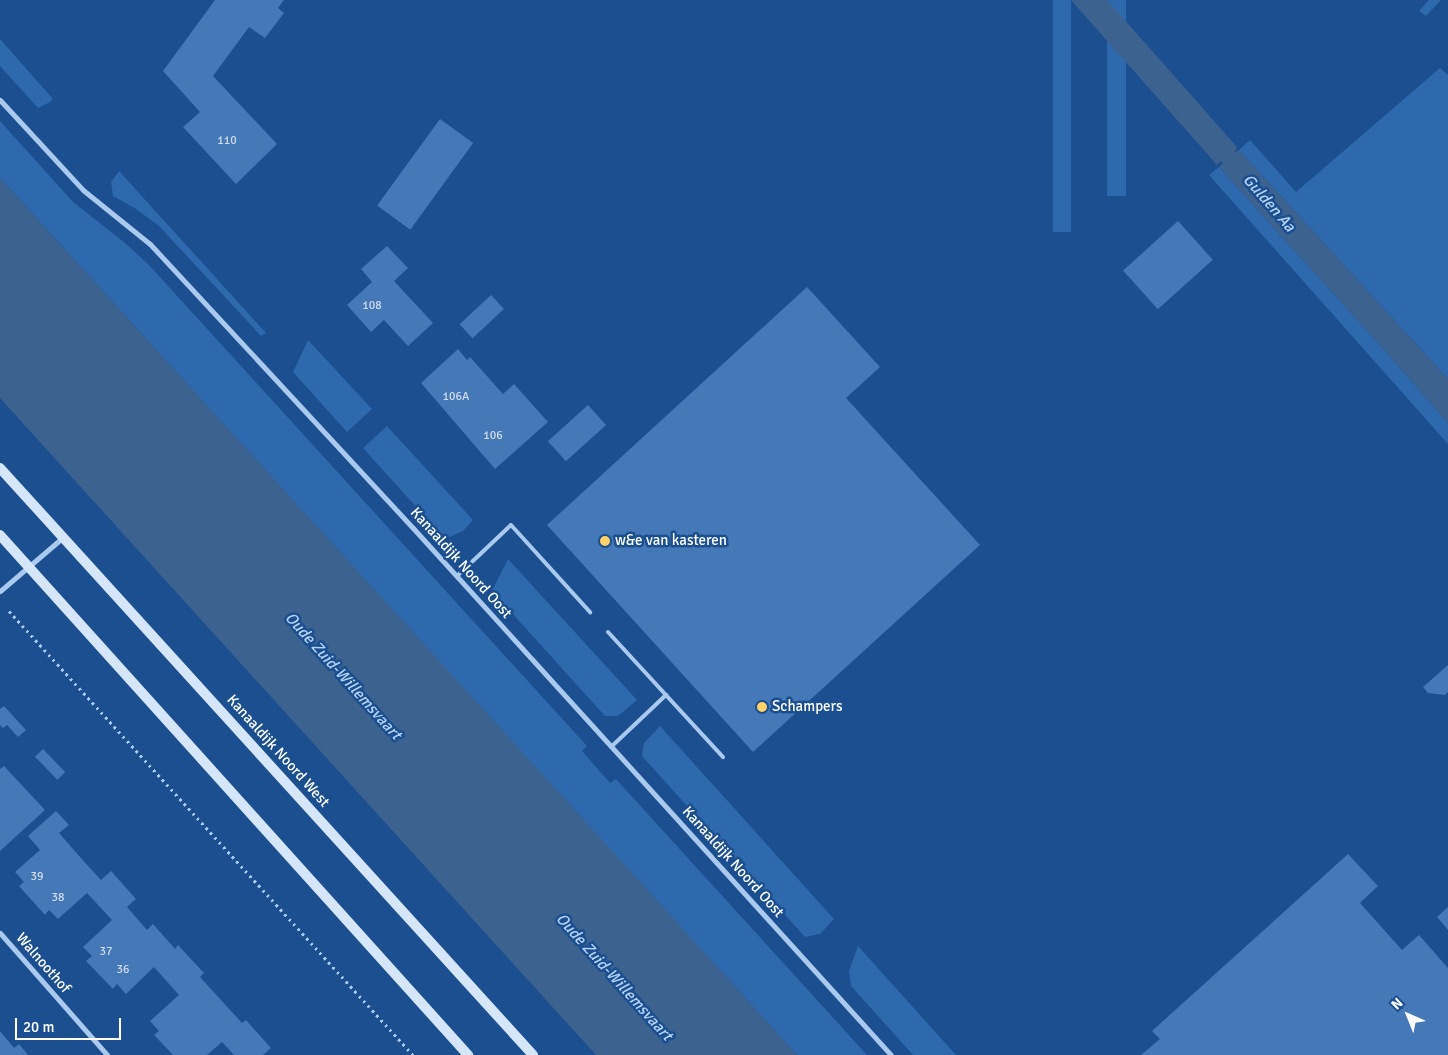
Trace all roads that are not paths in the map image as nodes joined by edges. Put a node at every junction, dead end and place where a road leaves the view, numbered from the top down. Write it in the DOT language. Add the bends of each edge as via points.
graph roads {
  1 [pos="0,100"];
  2 [pos="0,468"];
  3 [pos="0,535"];
  4 [pos="62,538"];
  5 [pos="29,567"];
  6 [pos="457,576"];
  7 [pos="0,591"];
  8 [pos="590,612"];
  9 [pos="608,632"];
  10 [pos="666,695"];
  11 [pos="611,747"];
  12 [pos="723,758"];
  13 [pos="0,932"];
  14 [pos="107,1055"];
  15 [pos="468,1055"];
  16 [pos="533,1055"];
  17 [pos="891,1055"];
  1 -- 6 [label="street, Kanaaldijk Noord Oost" via="83,190 150,244"];
  2 -- 4 [label="main road, Kanaaldijk Noord West"];
  3 -- 5 [label="main road"];
  4 -- 5 [label="street"];
  4 -- 16 [label="main road, Kanaaldijk Noord West"];
  5 -- 7 [label="street"];
  5 -- 15 [label="main road"];
  6 -- 8 [label="lane" via="511,526"];
  6 -- 11 [label="street, Kanaaldijk Noord Oost"];
  9 -- 10 [label="lane"];
  10 -- 11 [label="lane"];
  10 -- 12 [label="lane"];
  11 -- 17 [label="street, Kanaaldijk Noord Oost"];
  13 -- 14 [label="street, Walnoothof"];
}
